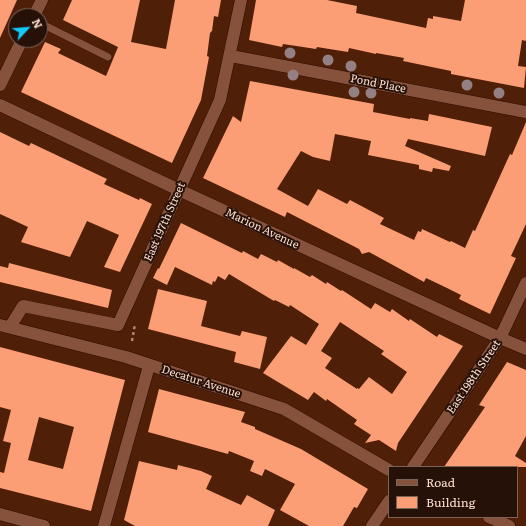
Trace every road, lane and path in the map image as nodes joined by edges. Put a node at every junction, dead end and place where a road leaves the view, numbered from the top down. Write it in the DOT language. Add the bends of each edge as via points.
graph roads {
  1 [pos="241,0"];
  2 [pos="48,27"];
  3 [pos="18,48"];
  4 [pos="231,56"];
  5 [pos="108,57"];
  6 [pos="0,85"];
  7 [pos="0,105"];
  8 [pos="526,112"];
  9 [pos="179,190"];
  10 [pos="526,283"];
  11 [pos="136,321"];
  12 [pos="5,326"];
  13 [pos="500,338"];
  14 [pos="132,341"];
  15 [pos="526,349"];
  16 [pos="149,366"];
  17 [pos="414,466"];
  18 [pos="388,469"];
  19 [pos="388,502"];
  20 [pos="0,514"];
  21 [pos="491,518"];
  22 [pos="44,526"];
  23 [pos="104,526"];
  24 [pos="372,526"];
  25 [pos="509,526"];
  1 -- 4 [label="street, East 197th Street"];
  2 -- 5 [label="lane"];
  3 -- 6 [label="street"];
  4 -- 8 [label="street, Pond Place"];
  4 -- 9 [label="street, East 197th Street" via="220,100"];
  7 -- 9 [label="street, Marion Avenue"];
  9 -- 12 [label="street, East 197th Street" via="118,325 23,306"];
  9 -- 13 [label="street, Marion Avenue"];
  10 -- 13 [label="street, East 198th Street"];
  11 -- 14 [label="path"];
  12 -- 16 [label="street, Decatur Avenue" via="126,357"];
  13 -- 15 [label="street, Marion Avenue"];
  13 -- 17 [label="street, East 198th Street"];
  16 -- 18 [label="street, Decatur Avenue" via="284,409"];
  16 -- 23 [label="street"];
  19 -- 24 [label="street"];
  20 -- 22 [label="street"];
  21 -- 25 [label="street"];
}
